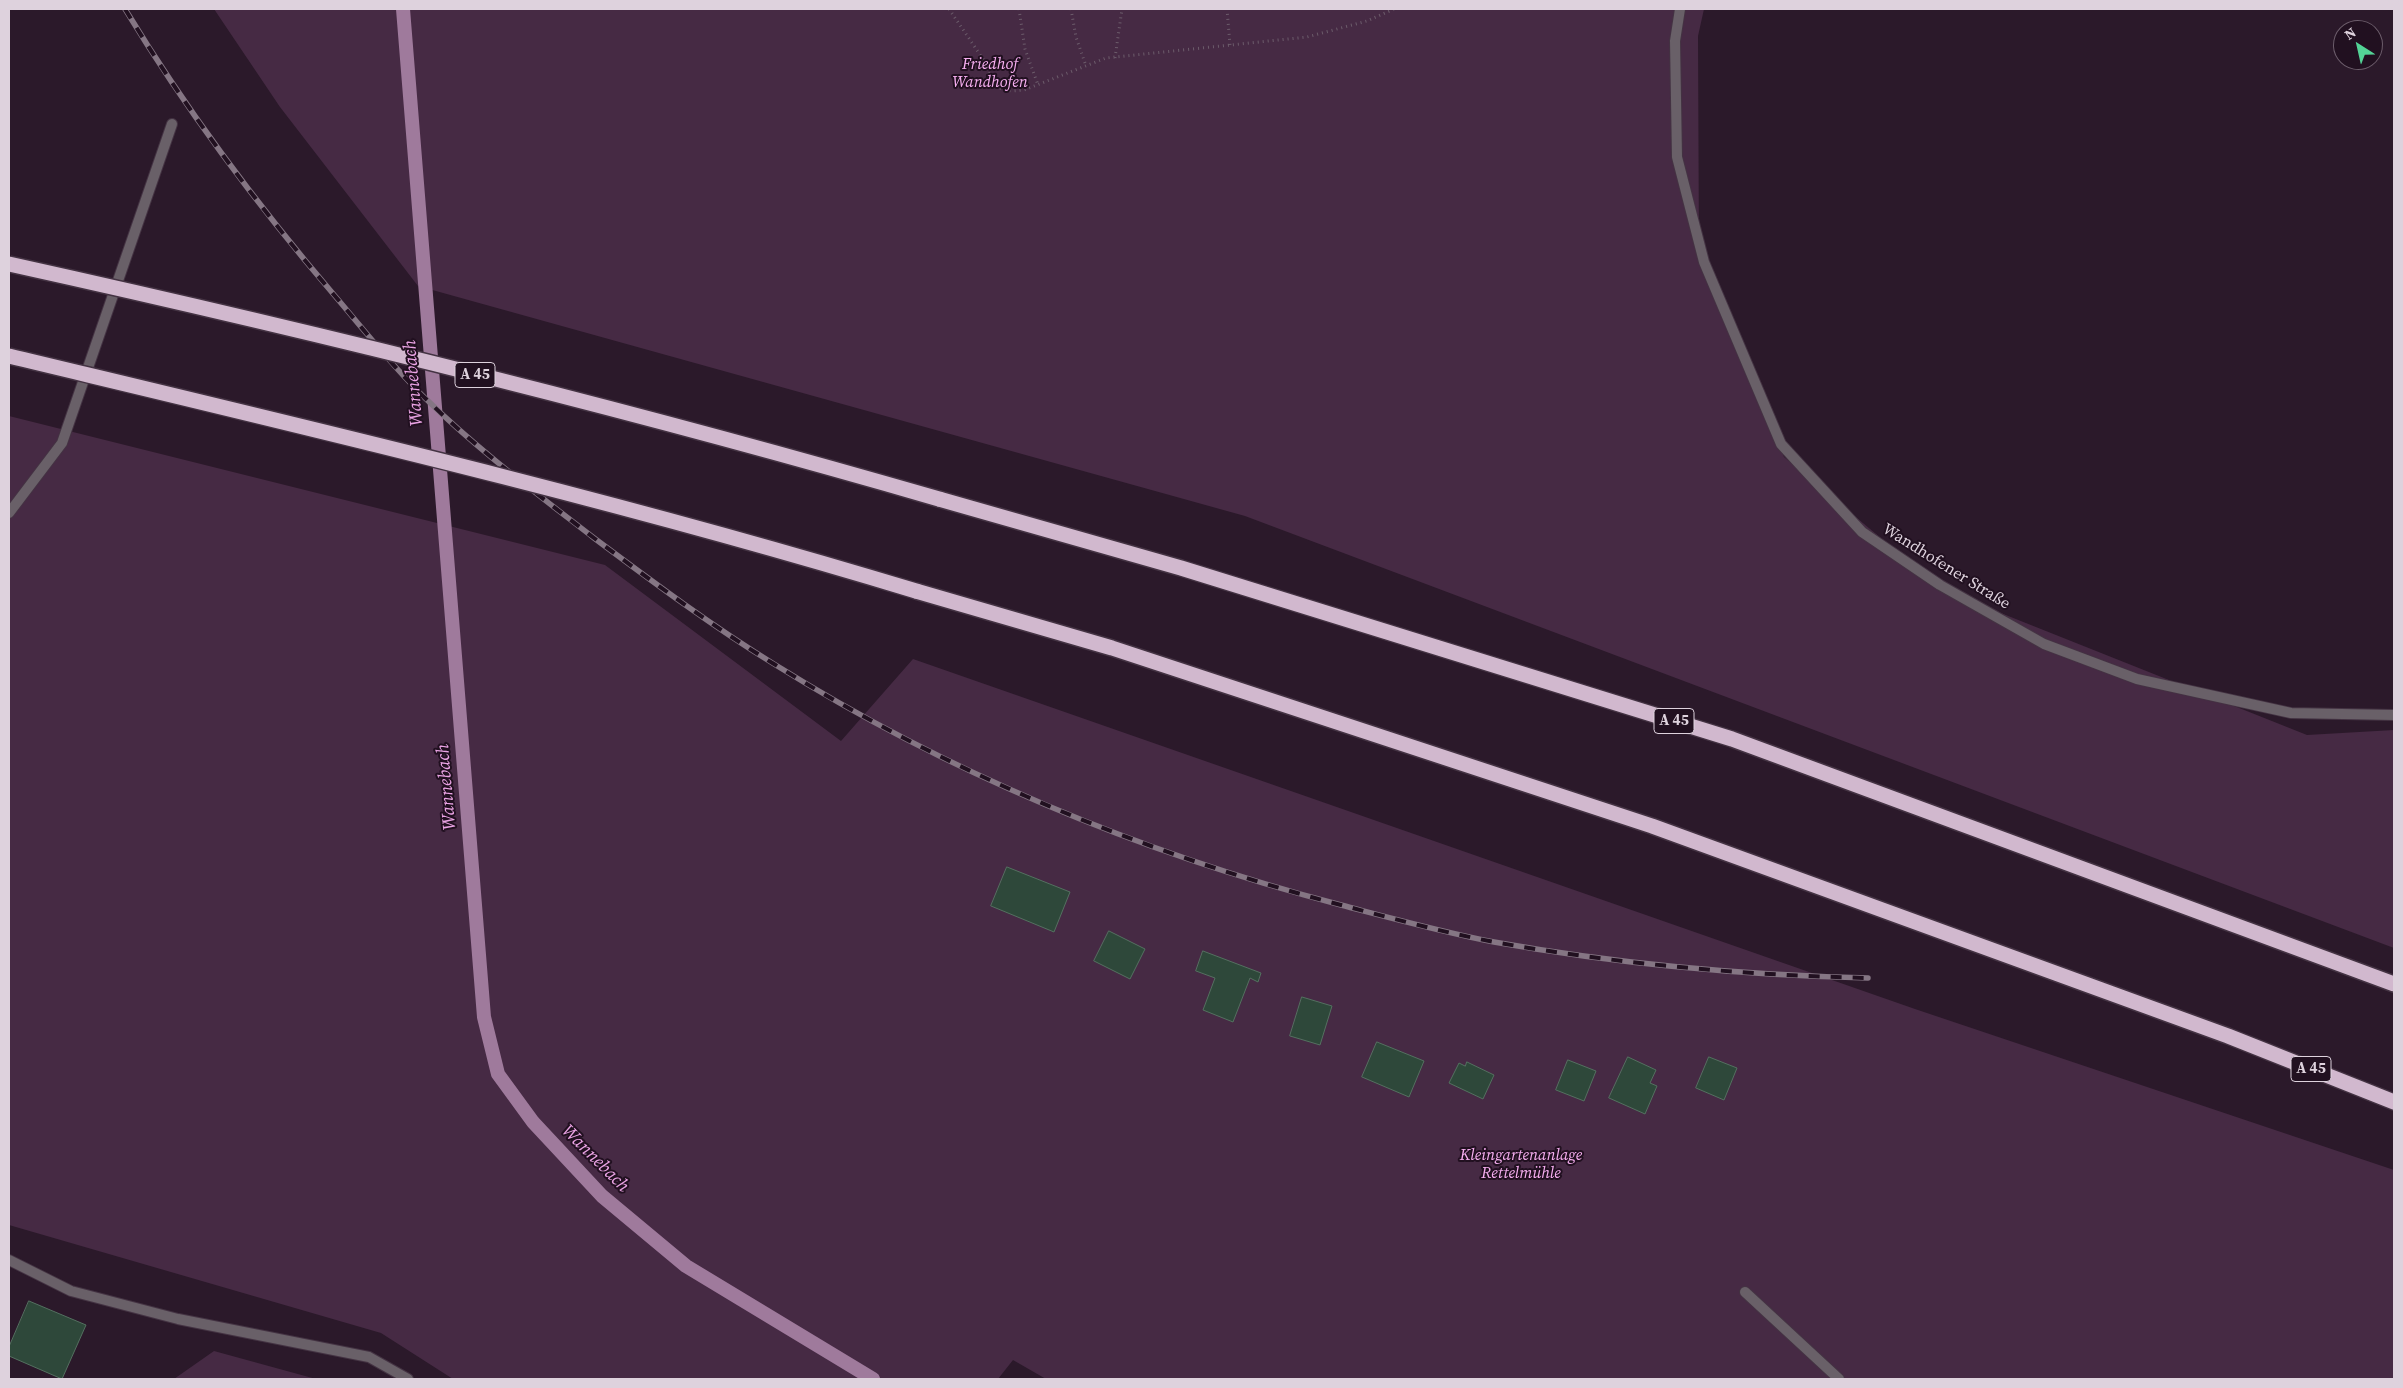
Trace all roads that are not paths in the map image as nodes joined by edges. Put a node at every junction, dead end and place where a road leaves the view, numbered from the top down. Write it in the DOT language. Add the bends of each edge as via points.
graph roads {
  1 [pos="1680,9"];
  2 [pos="172,124"];
  3 [pos="9,264"];
  4 [pos="9,356"];
  5 [pos="9,513"];
  6 [pos="2394,715"];
  7 [pos="2394,984"];
  8 [pos="2394,1102"];
  9 [pos="9,1260"];
  10 [pos="1746,1292"];
  11 [pos="408,1379"];
  12 [pos="1839,1379"];
  1 -- 6 [label="street, Wandhofener Straße" via="1675,41 1677,157 1704,262 1781,444 1862,532 1940,585 2044,644 2137,679 2291,713"];
  2 -- 5 [label="street" via="62,443"];
  3 -- 7 [label="highway, A 45, bridge" via="222,311 738,441 1182,568 1732,739"];
  4 -- 8 [label="highway, A 45, bridge" via="390,447 786,552 1112,648 1652,826 2228,1036"];
  9 -- 11 [label="street" via="72,1291 178,1319 369,1357"];
  10 -- 12 [label="street"];
}
